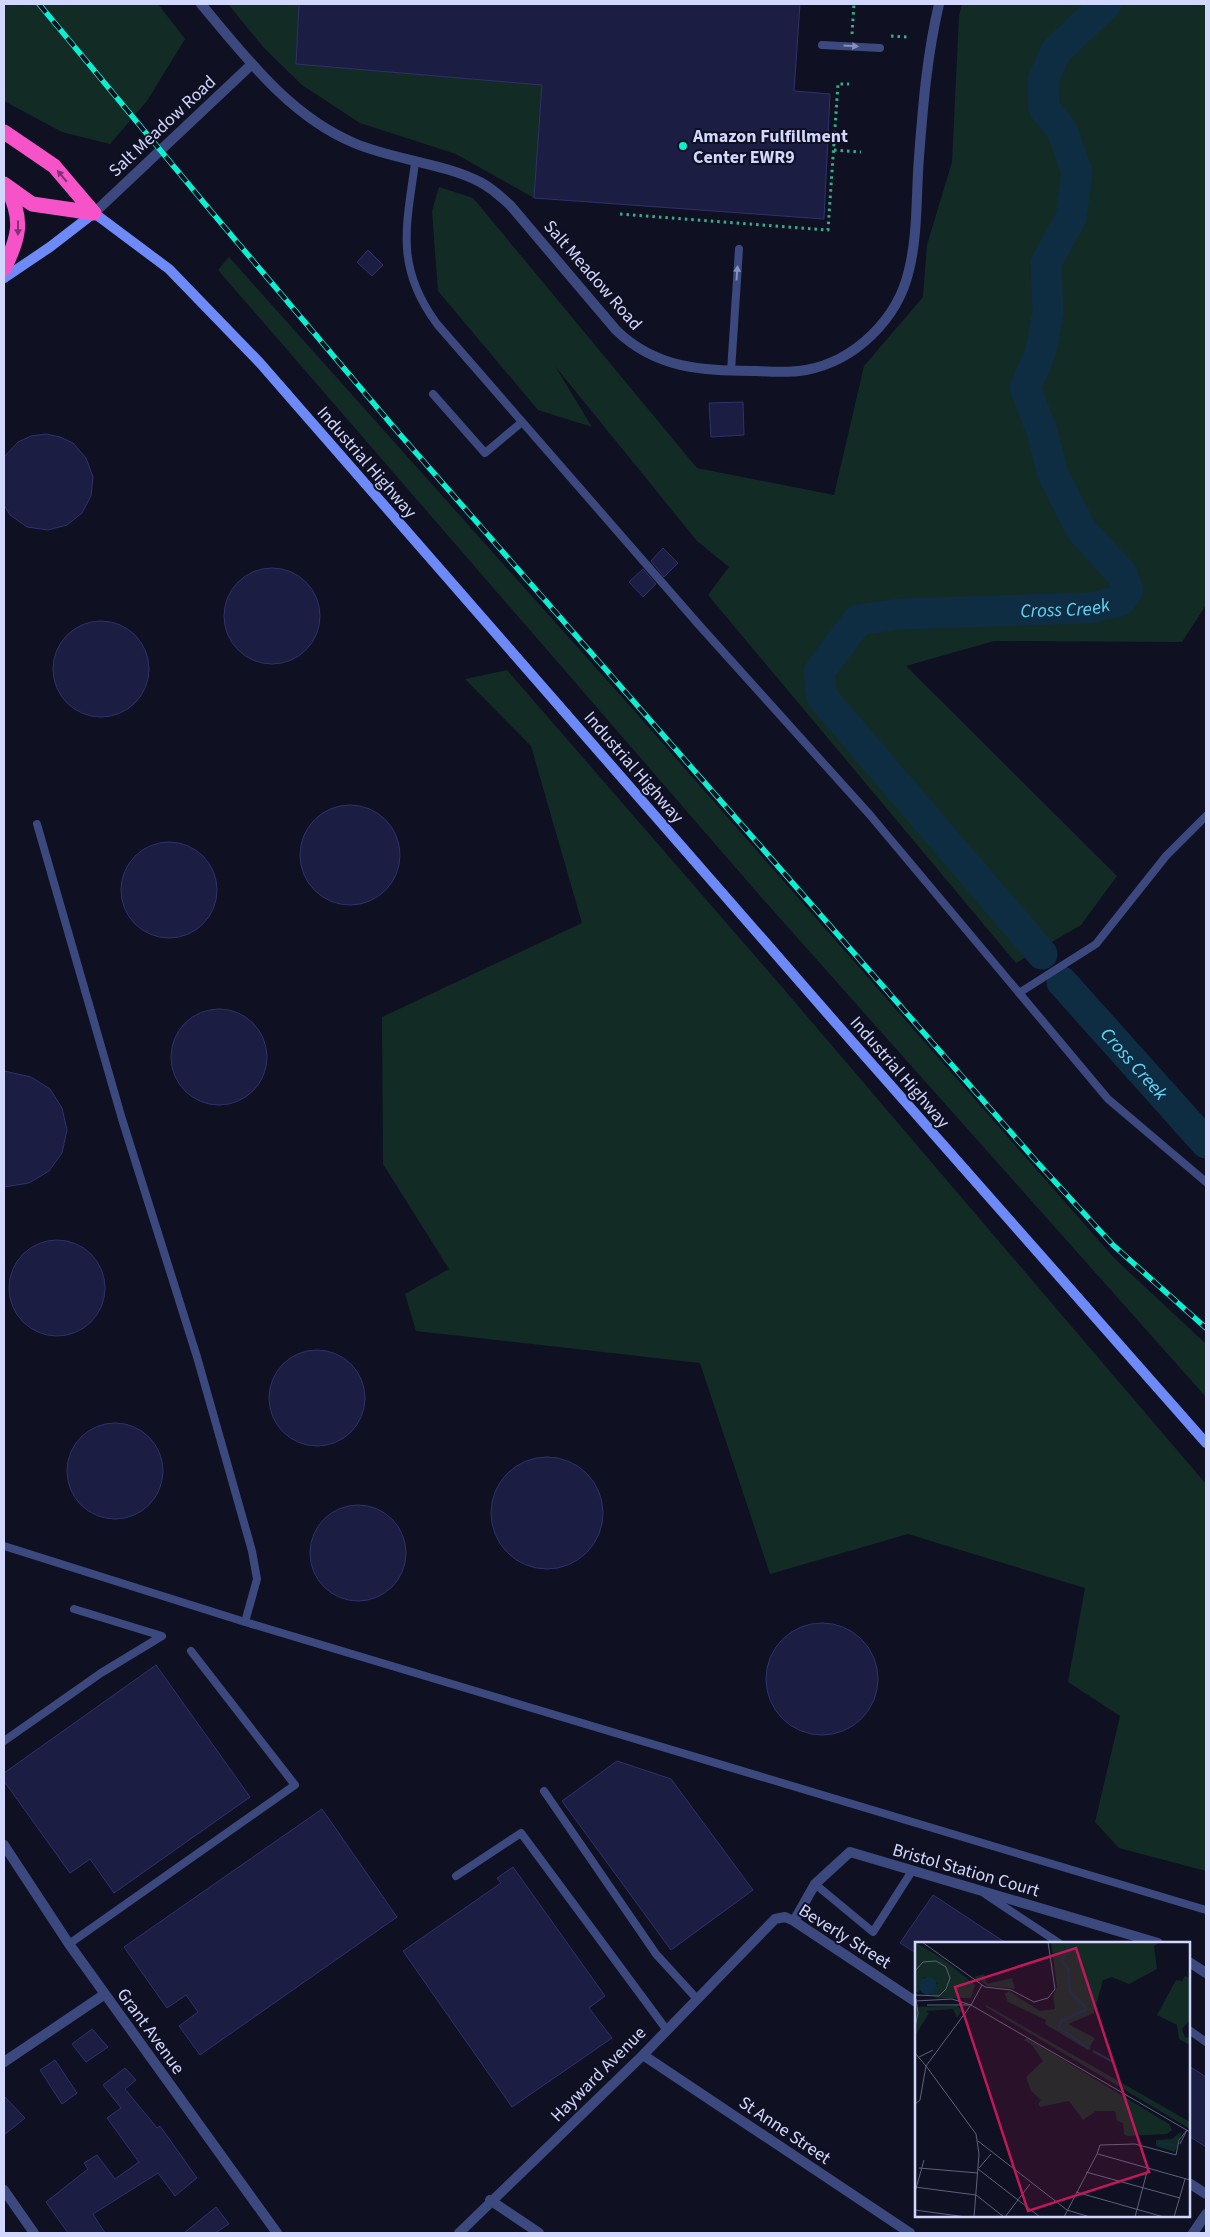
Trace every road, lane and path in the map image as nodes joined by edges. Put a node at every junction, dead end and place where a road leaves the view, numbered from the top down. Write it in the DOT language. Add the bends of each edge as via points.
graph roads {
  1 [pos="201,4"];
  2 [pos="854,4"];
  3 [pos="939,4"];
  4 [pos="891,36"];
  5 [pos="907,37"];
  6 [pos="851,38"];
  7 [pos="822,45"];
  8 [pos="880,48"];
  9 [pos="252,64"];
  10 [pos="849,84"];
  11 [pos="4,132"];
  12 [pos="834,150"];
  13 [pos="861,152"];
  14 [pos="415,163"];
  15 [pos="5,185"];
  16 [pos="94,213"];
  17 [pos="620,214"];
  18 [pos="739,249"];
  19 [pos="4,269"];
  20 [pos="4,278"];
  21 [pos="731,371"];
  22 [pos="433,394"];
  23 [pos="522,422"];
  24 [pos="1206,816"];
  25 [pos="37,824"];
  26 [pos="1019,993"];
  27 [pos="1206,1182"];
  28 [pos="1206,1443"];
  29 [pos="4,1546"];
  30 [pos="74,1609"];
  31 [pos="245,1622"];
  32 [pos="191,1651"];
  33 [pos="4,1741"];
  34 [pos="544,1791"];
  35 [pos="4,1845"];
  36 [pos="912,1871"];
  37 [pos="456,1876"];
  38 [pos="813,1888"];
  39 [pos="980,1891"];
  40 [pos="1206,1910"];
  41 [pos="794,1921"];
  42 [pos="758,1936"];
  43 [pos="1057,1942"];
  44 [pos="1155,1942"];
  45 [pos="69,1944"];
  46 [pos="1190,1963"];
  47 [pos="1206,1973"];
  48 [pos="105,1994"];
  49 [pos="697,1998"];
  50 [pos="915,2001"];
  51 [pos="666,2029"];
  52 [pos="1190,2031"];
  53 [pos="1206,2042"];
  54 [pos="643,2054"];
  55 [pos="4,2062"];
  56 [pos="1190,2183"];
  57 [pos="4,2190"];
  58 [pos="1206,2194"];
  59 [pos="490,2200"];
  60 [pos="1206,2214"];
  61 [pos="34,2233"];
  62 [pos="276,2233"];
  63 [pos="459,2233"];
  64 [pos="539,2233"];
  65 [pos="910,2233"];
  66 [pos="1193,2233"];
  1 -- 9 [label="street, Salt Meadow Road"];
  2 -- 6 [label="path"];
  3 -- 21 [label="street, Salt Meadow Road" via="924,93 911,262 905,285 894,307 869,337 834,361 793,371"];
  4 -- 5 [label="path"];
  7 -- 8 [label="lane, one-way"];
  9 -- 14 [label="street, Salt Meadow Road" via="288,101 330,131 366,148"];
  9 -- 16 [label="street, Salt Meadow Road"];
  10 -- 12 [label="path" via="838,84"];
  16 -- 11 [label="highway, one-way" via="54,166"];
  12 -- 13 [label="path"];
  12 -- 17 [label="path" via="828,230"];
  14 -- 21 [label="street, Salt Meadow Road" via="469,177 496,193 510,205 616,330 645,354 674,364"];
  14 -- 23 [label="lane" via="406,242 410,275 416,292 437,324"];
  15 -- 16 [label="highway" via="32,204"];
  15 -- 19 [label="highway, one-way" via="15,207 19,228"];
  16 -- 20 [label="main road"];
  16 -- 28 [label="main road, Industrial Highway" via="169,269 260,363"];
  21 -- 18 [label="lane, one-way"];
  22 -- 23 [label="lane" via="485,453"];
  23 -- 26 [label="lane" via="870,815"];
  24 -- 26 [label="lane" via="1166,856 1096,944"];
  25 -- 31 [label="lane" via="252,1551 257,1579"];
  26 -- 27 [label="lane" via="1108,1100"];
  29 -- 31 [label="lane"];
  30 -- 33 [label="lane" via="162,1636 101,1673"];
  31 -- 40 [label="lane"];
  32 -- 45 [label="lane" via="295,1785"];
  34 -- 49 [label="lane" via="656,1954"];
  35 -- 45 [label="street, Grant Avenue"];
  36 -- 38 [label="street, Bristol Station Court" via="850,1852"];
  36 -- 38 [label="lane" via="873,1932"];
  36 -- 39 [label="street, Bristol Station Court"];
  37 -- 51 [label="lane" via="521,1833"];
  38 -- 41 [label="street, Bristol Station Court"];
  39 -- 43 [label="lane"];
  39 -- 44 [label="street, Bristol Station Court"];
  41 -- 42 [label="street, Beverly Street" via="785,1917 775,1919"];
  41 -- 50 [label="street, Beverly Street"];
  42 -- 49 [label="street, Hayward Avenue"];
  45 -- 48 [label="street, Grant Avenue"];
  46 -- 47 [label="street"];
  48 -- 55 [label="street"];
  48 -- 62 [label="street, Grant Avenue"];
  49 -- 51 [label="street, Hayward Avenue"];
  51 -- 54 [label="street, Hayward Avenue"];
  52 -- 53 [label="lane"];
  54 -- 59 [label="street, Hayward Avenue"];
  54 -- 65 [label="street, St Anne Street"];
  56 -- 58 [label="street"];
  57 -- 61 [label="street"];
  59 -- 63 [label="street, Hayward Avenue"];
  59 -- 64 [label="street"];
  60 -- 66 [label="street"];
}
